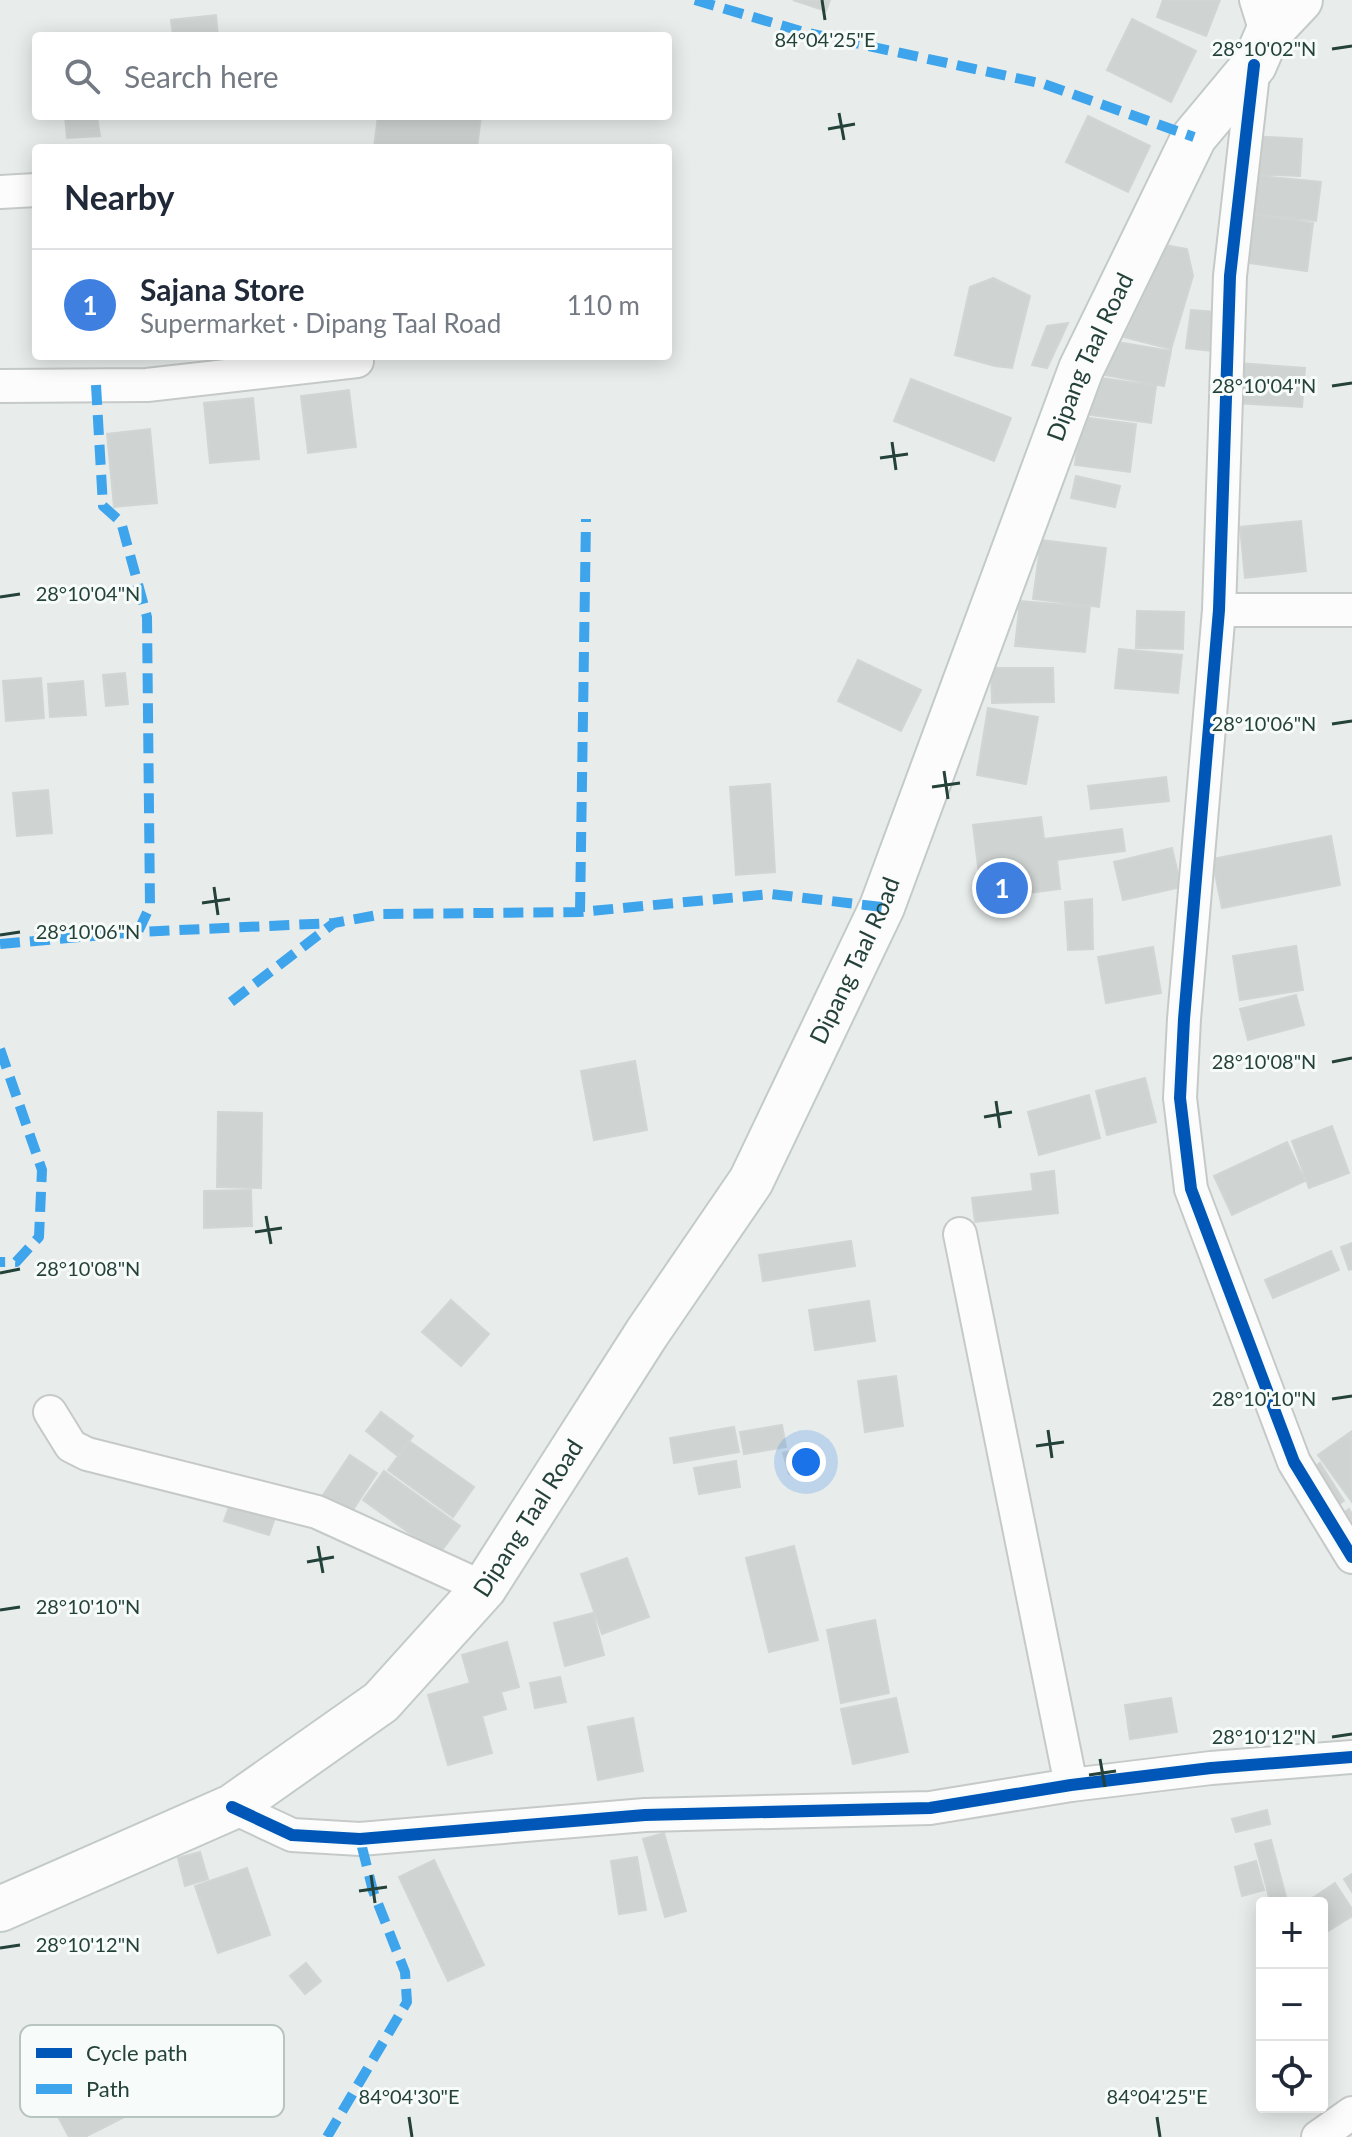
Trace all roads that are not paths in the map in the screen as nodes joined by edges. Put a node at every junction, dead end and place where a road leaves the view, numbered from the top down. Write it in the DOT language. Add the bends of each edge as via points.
graph roads {
  1 [pos="1300,0"];
  2 [pos="1259,33"];
  3 [pos="32,190"];
  4 [pos="0,192"];
  5 [pos="357,361"];
  6 [pos="0,386"];
  7 [pos="1219,610"];
  8 [pos="1352,610"];
  9 [pos="960,1234"];
  10 [pos="50,1412"];
  11 [pos="1352,1557"];
  12 [pos="484,1588"];
  13 [pos="1352,1757"];
  14 [pos="1071,1785"];
  15 [pos="232,1807"];
  16 [pos="0,1909"];
  17 [pos="1352,2113"];
  18 [pos="1318,2137"];
  1 -- 2 [label="main road, Dipang Taal Road"];
  2 -- 7 [label="street" via="1230,276"];
  2 -- 12 [label="main road, Dipang Taal Road" via="1194,137 1081,369 882,907 751,1181"];
  3 -- 4 [label="street"];
  5 -- 6 [label="street" via="147,385"];
  7 -- 8 [label="street"];
  7 -- 11 [label="street" via="1180,1098 1191,1189 1294,1462"];
  9 -- 14 [label="street"];
  10 -- 12 [label="street" via="71,1446 87,1454 317,1512"];
  12 -- 15 [label="main road, Dipang Taal Road" via="381,1702"];
  13 -- 14 [label="street"];
  14 -- 15 [label="street" via="930,1808 645,1815 360,1839 292,1835"];
  15 -- 16 [label="main road, Dipang Taal Road"];
  17 -- 18 [label="street"];
}
